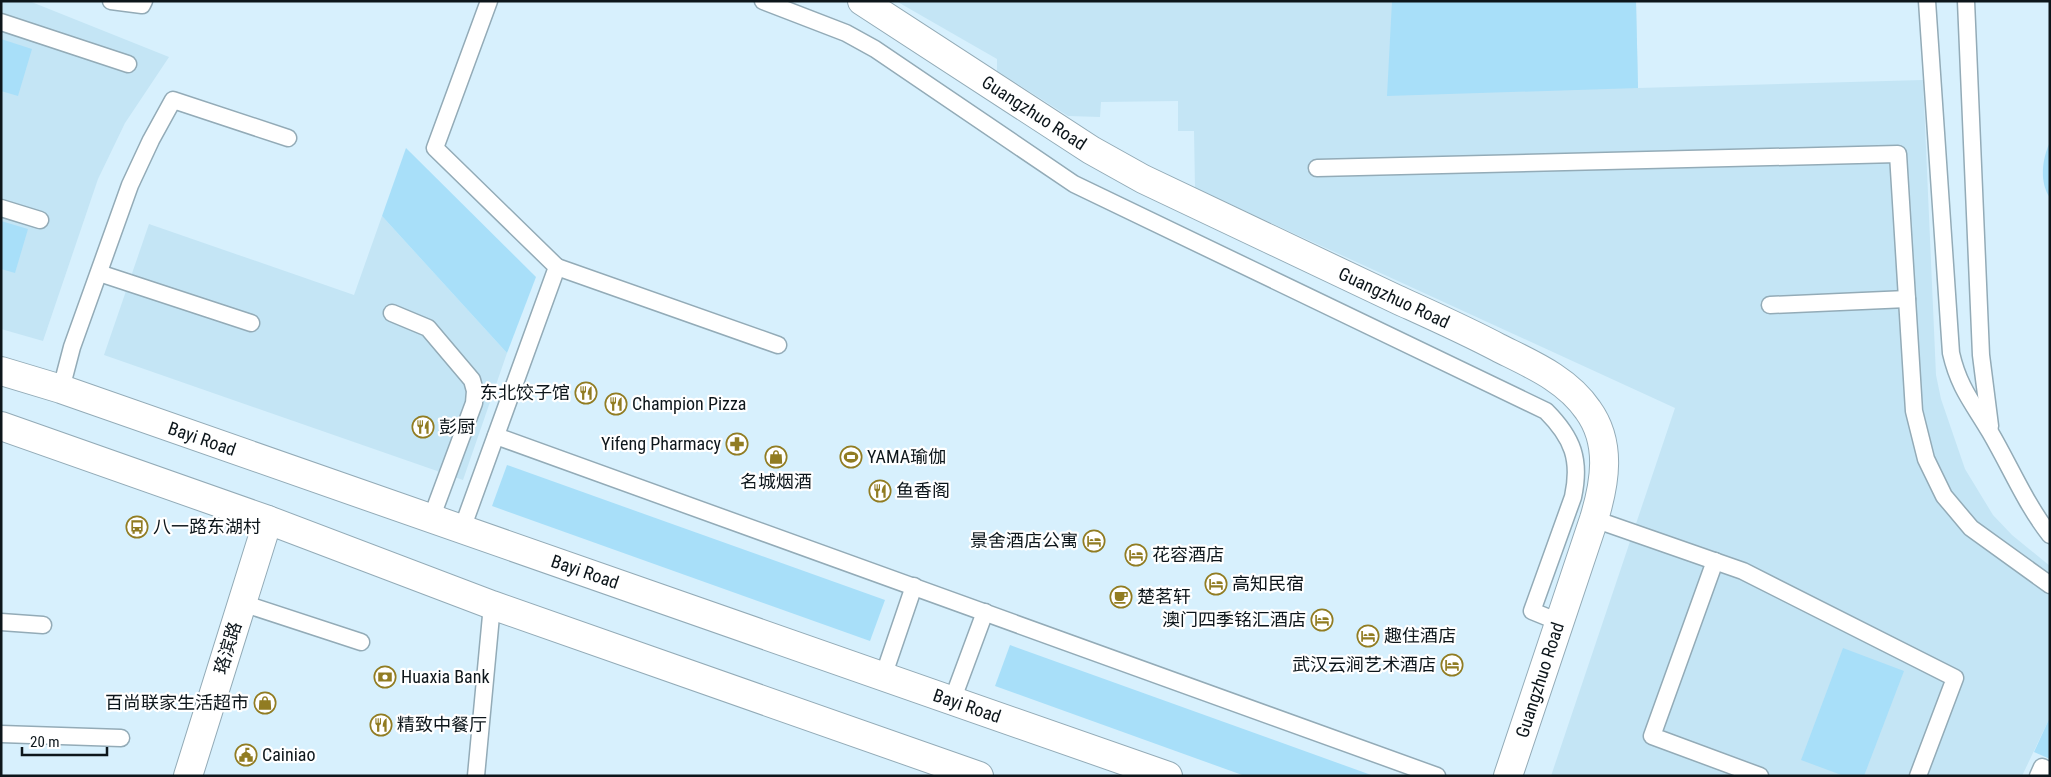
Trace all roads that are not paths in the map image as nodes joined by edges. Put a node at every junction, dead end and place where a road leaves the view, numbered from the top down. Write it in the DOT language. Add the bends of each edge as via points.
graph roads {
  1 [pos="111,1"];
  2 [pos="144,1"];
  3 [pos="489,1"];
  4 [pos="763,1"];
  5 [pos="862,1"];
  6 [pos="1927,1"];
  7 [pos="1966,1"];
  8 [pos="1,22"];
  9 [pos="128,64"];
  10 [pos="288,138"];
  11 [pos="1317,168"];
  12 [pos="1,208"];
  13 [pos="40,220"];
  14 [pos="557,267"];
  15 [pos="99,273"];
  16 [pos="1907,299"];
  17 [pos="1770,305"];
  18 [pos="392,313"];
  19 [pos="251,323"];
  20 [pos="778,345"];
  21 [pos="1,371"];
  22 [pos="61,389"];
  23 [pos="1,426"];
  24 [pos="1991,433"];
  25 [pos="496,436"];
  26 [pos="431,519"];
  27 [pos="1594,519"];
  28 [pos="268,520"];
  29 [pos="462,529"];
  30 [pos="2050,535"];
  31 [pos="1715,561"];
  32 [pos="2050,585"];
  33 [pos="914,586"];
  34 [pos="242,603"];
  35 [pos="492,605"];
  36 [pos="985,612"];
  37 [pos="1,622"];
  38 [pos="1559,622"];
  39 [pos="42,625"];
  40 [pos="361,642"];
  41 [pos="883,677"];
  42 [pos="952,701"];
  43 [pos="1,734"];
  44 [pos="121,738"];
  45 [pos="2050,770"];
  46 [pos="188,776"];
  47 [pos="476,776"];
  48 [pos="980,776"];
  49 [pos="1168,776"];
  50 [pos="1438,776"];
  51 [pos="1508,776"];
  52 [pos="1760,776"];
  53 [pos="1918,776"];
  54 [pos="2038,776"];
  1 -- 2 [label="lane" via="142,5"];
  3 -- 14 [label="lane" via="435,148"];
  4 -- 38 [label="lane" via="846,33 875,49 1074,184 1546,411 1566,435 1574,451 1576,466 1573,498 1532,611"];
  5 -- 27 [label="main road, Guangzhuo Road" via="1091,150 1143,179 1481,338 1554,377 1580,400 1599,431 1604,451 1604,472"];
  6 -- 24 [label="lane" via="1952,354 1960,383"];
  7 -- 24 [label="lane" via="1981,355"];
  8 -- 9 [label="lane"];
  10 -- 15 [label="lane" via="173,100 130,185"];
  11 -- 16 [label="lane" via="1898,154"];
  12 -- 13 [label="lane"];
  14 -- 20 [label="lane"];
  14 -- 25 [label="lane"];
  15 -- 19 [label="lane"];
  15 -- 22 [label="lane" via="72,347"];
  16 -- 17 [label="lane"];
  16 -- 32 [label="lane" via="1914,411 1935,481 1953,509 1971,528"];
  18 -- 26 [label="lane" via="428,328 472,380 475,391 474,403"];
  21 -- 22 [label="main road, Bayi Road"];
  22 -- 26 [label="main road, Bayi Road"];
  23 -- 28 [label="main road"];
  24 -- 30 [label="lane" via="2024,496"];
  25 -- 29 [label="lane"];
  25 -- 33 [label="lane"];
  26 -- 29 [label="main road, Bayi Road"];
  27 -- 31 [label="lane"];
  27 -- 38 [label="main road, Guangzhuo Road"];
  28 -- 34 [label="main road, 珞滨路"];
  28 -- 35 [label="main road"];
  29 -- 41 [label="main road, Bayi Road"];
  31 -- 52 [label="lane" via="1652,736"];
  31 -- 53 [label="lane" via="1743,571 1956,678"];
  33 -- 36 [label="lane"];
  33 -- 41 [label="lane"];
  34 -- 40 [label="lane"];
  34 -- 46 [label="main road, 珞滨路"];
  35 -- 47 [label="lane"];
  35 -- 48 [label="main road"];
  36 -- 42 [label="lane"];
  36 -- 50 [label="lane"];
  37 -- 39 [label="lane"];
  38 -- 51 [label="main road, Guangzhuo Road"];
  41 -- 42 [label="main road, Bayi Road"];
  42 -- 49 [label="main road, Bayi Road"];
  43 -- 44 [label="lane"];
  45 -- 54 [label="lane" via="2042,768"];
}
